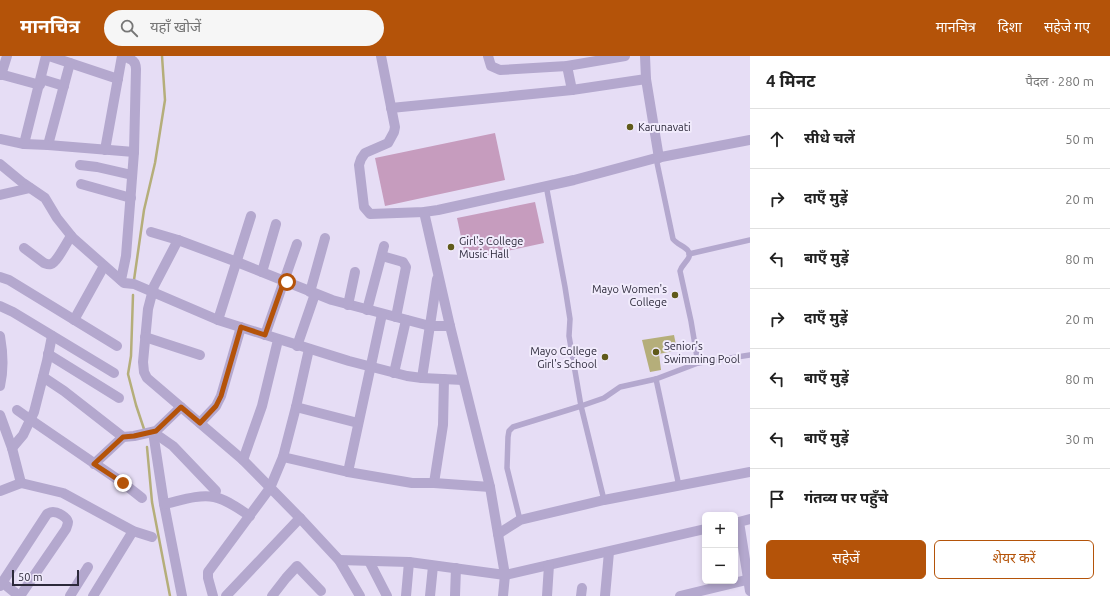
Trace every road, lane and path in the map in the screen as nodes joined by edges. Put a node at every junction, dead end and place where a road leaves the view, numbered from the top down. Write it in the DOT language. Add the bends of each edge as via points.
graph roads {
  1 [pos="7,56"];
  2 [pos="48,56"];
  3 [pos="122,56"];
  4 [pos="381,56"];
  5 [pos="488,56"];
  6 [pos="625,56"];
  7 [pos="645,56"];
  8 [pos="582,60"];
  9 [pos="70,63"];
  10 [pos="567,66"];
  11 [pos="1,75"];
  12 [pos="118,79"];
  13 [pos="646,79"];
  14 [pos="40,82"];
  15 [pos="64,86"];
  16 [pos="572,90"];
  17 [pos="391,108"];
  18 [pos="0,139"];
  19 [pos="750,140"];
  20 [pos="24,144"];
  21 [pos="48,145"];
  22 [pos="105,150"];
  23 [pos="134,152"];
  24 [pos="658,158"];
  25 [pos="0,164"];
  26 [pos="80,165"];
  27 [pos="132,175"];
  28 [pos="81,184"];
  29 [pos="546,186"];
  30 [pos="30,188"];
  31 [pos="0,195"];
  32 [pos="131,198"];
  33 [pos="424,212"];
  34 [pos="251,216"];
  35 [pos="276,224"];
  36 [pos="151,232"];
  37 [pos="71,236"];
  38 [pos="325,238"];
  39 [pos="178,240"];
  40 [pos="750,240"];
  41 [pos="297,244"];
  42 [pos="24,248"];
  43 [pos="689,254"];
  44 [pos="237,262"];
  45 [pos="104,266"];
  46 [pos="262,272"];
  47 [pos="355,272"];
  48 [pos="438,273"];
  49 [pos="0,277"];
  50 [pos="284,281"];
  51 [pos="126,282"];
  52 [pos="152,293"];
  53 [pos="312,293"];
  54 [pos="348,305"];
  55 [pos="0,306"];
  56 [pos="367,310"];
  57 [pos="382,314"];
  58 [pos="401,319"];
  59 [pos="74,320"];
  60 [pos="218,320"];
  61 [pos="430,326"];
  62 [pos="450,326"];
  63 [pos="241,327"];
  64 [pos="265,335"];
  65 [pos="0,336"];
  66 [pos="52,336"];
  67 [pos="145,337"];
  68 [pos="278,340"];
  69 [pos="117,346"];
  70 [pos="297,346"];
  71 [pos="309,349"];
  72 [pos="48,354"];
  73 [pos="200,355"];
  74 [pos="750,355"];
  75 [pos="698,363"];
  76 [pos="370,367"];
  77 [pos="114,373"];
  78 [pos="394,373"];
  79 [pos="43,376"];
  80 [pos="422,378"];
  81 [pos="444,379"];
  82 [pos="656,379"];
  83 [pos="463,380"];
  84 [pos="0,386"];
  85 [pos="119,398"];
  86 [pos="582,406"];
  87 [pos="181,407"];
  88 [pos="296,407"];
  89 [pos="18,410"];
  90 [pos="0,415"];
  91 [pos="31,420"];
  92 [pos="200,423"];
  93 [pos="358,423"];
  94 [pos="151,433"];
  95 [pos="123,437"];
  96 [pos="12,448"];
  97 [pos="283,457"];
  98 [pos="243,460"];
  99 [pos="94,464"];
  100 [pos="348,472"];
  101 [pos="750,472"];
  102 [pos="21,483"];
  103 [pos="434,483"];
  104 [pos="679,486"];
  105 [pos="490,487"];
  106 [pos="270,488"];
  107 [pos="0,491"];
  108 [pos="216,491"];
  109 [pos="142,498"];
  110 [pos="604,500"];
  111 [pos="164,504"];
  112 [pos="250,516"];
  113 [pos="300,518"];
  114 [pos="750,519"];
  115 [pos="520,520"];
  116 [pos="738,522"];
  117 [pos="738,527"];
  118 [pos="133,531"];
  119 [pos="702,531"];
  120 [pos="498,534"];
  121 [pos="152,537"];
  122 [pos="609,552"];
  123 [pos="339,560"];
  124 [pos="368,561"];
  125 [pos="409,562"];
  126 [pos="548,565"];
  127 [pos="433,566"];
  128 [pos="88,567"];
  129 [pos="456,568"];
  130 [pos="505,575"];
  131 [pos="749,579"];
  132 [pos="1,584"];
  133 [pos="321,591"];
  134 [pos="750,591"];
  135 [pos="19,596"];
  136 [pos="70,596"];
  137 [pos="93,596"];
  138 [pos="182,596"];
  139 [pos="213,596"];
  140 [pos="226,596"];
  141 [pos="272,596"];
  142 [pos="360,596"];
  143 [pos="386,596"];
  144 [pos="406,596"];
  145 [pos="430,596"];
  146 [pos="454,596"];
  147 [pos="503,596"];
  148 [pos="547,596"];
  149 [pos="605,596"];
  150 [pos="680,596"];
  1 -- 11 [label="street"];
  2 -- 9 [label="street"];
  2 -- 14 [label="street"];
  3 -- 12 [label="street"];
  3 -- 23 [label="street" via="132,59 136,64"];
  4 -- 17 [label="street"];
  5 -- 10 [label="street" via="492,66 500,70"];
  6 -- 8 [label="street"];
  7 -- 13 [label="street"];
  8 -- 10 [label="street"];
  9 -- 12 [label="street"];
  9 -- 15 [label="street"];
  10 -- 16 [label="street"];
  11 -- 14 [label="street"];
  12 -- 22 [label="street"];
  13 -- 16 [label="street"];
  13 -- 24 [label="street"];
  14 -- 15 [label="street"];
  14 -- 20 [label="street"];
  15 -- 21 [label="street"];
  16 -- 17 [label="street"];
  17 -- 33 [label="street" via="395,127 392,138 388,143 365,153 359,165 364,207 370,214"];
  18 -- 20 [label="street"];
  19 -- 24 [label="street"];
  20 -- 21 [label="street"];
  21 -- 22 [label="street"];
  22 -- 23 [label="street"];
  23 -- 27 [label="street"];
  24 -- 29 [label="street"];
  24 -- 43 [label="lane" via="673,239"];
  25 -- 30 [label="street"];
  26 -- 27 [label="street"];
  27 -- 32 [label="street"];
  28 -- 32 [label="street"];
  29 -- 33 [label="street"];
  29 -- 86 [label="lane" via="570,319 569,336"];
  30 -- 31 [label="street"];
  30 -- 37 [label="street" via="45,198"];
  32 -- 51 [label="street"];
  33 -- 48 [label="street"];
  34 -- 44 [label="street"];
  35 -- 46 [label="street"];
  36 -- 39 [label="street"];
  37 -- 42 [label="street" via="52,264 44,263"];
  37 -- 45 [label="street"];
  38 -- 53 [label="street"];
  39 -- 44 [label="street"];
  39 -- 52 [label="street" via="158,275"];
  40 -- 43 [label="lane"];
  41 -- 50 [label="street"];
  43 -- 75 [label="lane" via="680,271"];
  44 -- 46 [label="street"];
  44 -- 60 [label="street"];
  45 -- 51 [label="street"];
  45 -- 59 [label="street"];
  46 -- 50 [label="street"];
  47 -- 54 [label="street"];
  48 -- 61 [label="street"];
  48 -- 62 [label="street"];
  49 -- 59 [label="street"];
  50 -- 53 [label="street"];
  50 -- 64 [label="street"];
  51 -- 52 [label="street"];
  52 -- 60 [label="street"];
  52 -- 67 [label="street"];
  53 -- 54 [label="street"];
  53 -- 70 [label="street"];
  54 -- 56 [label="street"];
  55 -- 66 [label="street"];
  56 -- 57 [label="street"];
  56 -- 58 [label="street" via="383,251 406,267"];
  57 -- 58 [label="street"];
  57 -- 76 [label="street"];
  58 -- 61 [label="street"];
  58 -- 78 [label="street"];
  59 -- 69 [label="street"];
  60 -- 63 [label="street"];
  61 -- 62 [label="street"];
  61 -- 80 [label="street"];
  62 -- 83 [label="street"];
  63 -- 64 [label="street"];
  63 -- 92 [label="street" via="221,396 216,406"];
  64 -- 68 [label="street"];
  65 -- 84 [label="street" via="3,370"];
  66 -- 72 [label="street"];
  66 -- 77 [label="street"];
  67 -- 73 [label="street"];
  67 -- 87 [label="street" via="143,362 147,378"];
  68 -- 70 [label="street"];
  68 -- 98 [label="street" via="262,406"];
  70 -- 71 [label="street"];
  71 -- 76 [label="street"];
  71 -- 88 [label="street"];
  72 -- 79 [label="street"];
  72 -- 85 [label="street"];
  74 -- 75 [label="lane"];
  75 -- 82 [label="lane"];
  76 -- 78 [label="street"];
  76 -- 93 [label="street"];
  78 -- 80 [label="street"];
  79 -- 91 [label="street"];
  79 -- 95 [label="street"];
  80 -- 81 [label="street"];
  81 -- 83 [label="street"];
  81 -- 103 [label="street" via="443,425"];
  82 -- 86 [label="lane" via="620,387 604,398"];
  82 -- 104 [label="lane"];
  83 -- 105 [label="street"];
  86 -- 110 [label="lane"];
  86 -- 115 [label="lane" via="513,427 509,431 507,468"];
  87 -- 92 [label="street"];
  87 -- 94 [label="street" via="161,427"];
  88 -- 93 [label="street"];
  88 -- 97 [label="street"];
  89 -- 91 [label="street"];
  90 -- 96 [label="street"];
  91 -- 96 [label="street"];
  91 -- 99 [label="street"];
  92 -- 98 [label="street"];
  93 -- 100 [label="street"];
  94 -- 95 [label="street"];
  94 -- 108 [label="street" via="173,446"];
  94 -- 111 [label="street"];
  95 -- 99 [label="street"];
  96 -- 102 [label="street"];
  97 -- 100 [label="street"];
  97 -- 106 [label="street"];
  98 -- 106 [label="street"];
  99 -- 109 [label="street"];
  100 -- 103 [label="street" via="412,483"];
  101 -- 104 [label="street"];
  102 -- 107 [label="street"];
  102 -- 118 [label="street" via="62,493"];
  103 -- 105 [label="street"];
  104 -- 110 [label="street"];
  105 -- 120 [label="street"];
  106 -- 112 [label="street"];
  106 -- 113 [label="street"];
  110 -- 115 [label="street"];
  111 -- 112 [label="street" via="214,497 224,500"];
  111 -- 138 [label="street"];
  112 -- 139 [label="street" via="208,572"];
  113 -- 123 [label="street"];
  113 -- 140 [label="street"];
  114 -- 116 [label="street"];
  115 -- 120 [label="street"];
  117 -- 131 [label="street"];
  118 -- 121 [label="street"];
  118 -- 137 [label="street"];
  119 -- 122 [label="street"];
  120 -- 130 [label="street"];
  122 -- 126 [label="street"];
  122 -- 149 [label="street"];
  123 -- 124 [label="street"];
  123 -- 142 [label="street"];
  124 -- 125 [label="street"];
  124 -- 143 [label="street"];
  125 -- 127 [label="street"];
  125 -- 144 [label="street"];
  126 -- 130 [label="street"];
  126 -- 148 [label="street"];
  127 -- 129 [label="street"];
  127 -- 145 [label="street"];
  128 -- 136 [label="street"];
  129 -- 130 [label="street"];
  129 -- 146 [label="street"];
  130 -- 147 [label="street"];
  131 -- 134 [label="street"];
  131 -- 150 [label="street"];
  132 -- 135 [label="street"];
  132 -- 135 [label="street" via="47,514 55,512 66,518 66,529"];
  133 -- 141 [label="street" via="297,566"];
}
